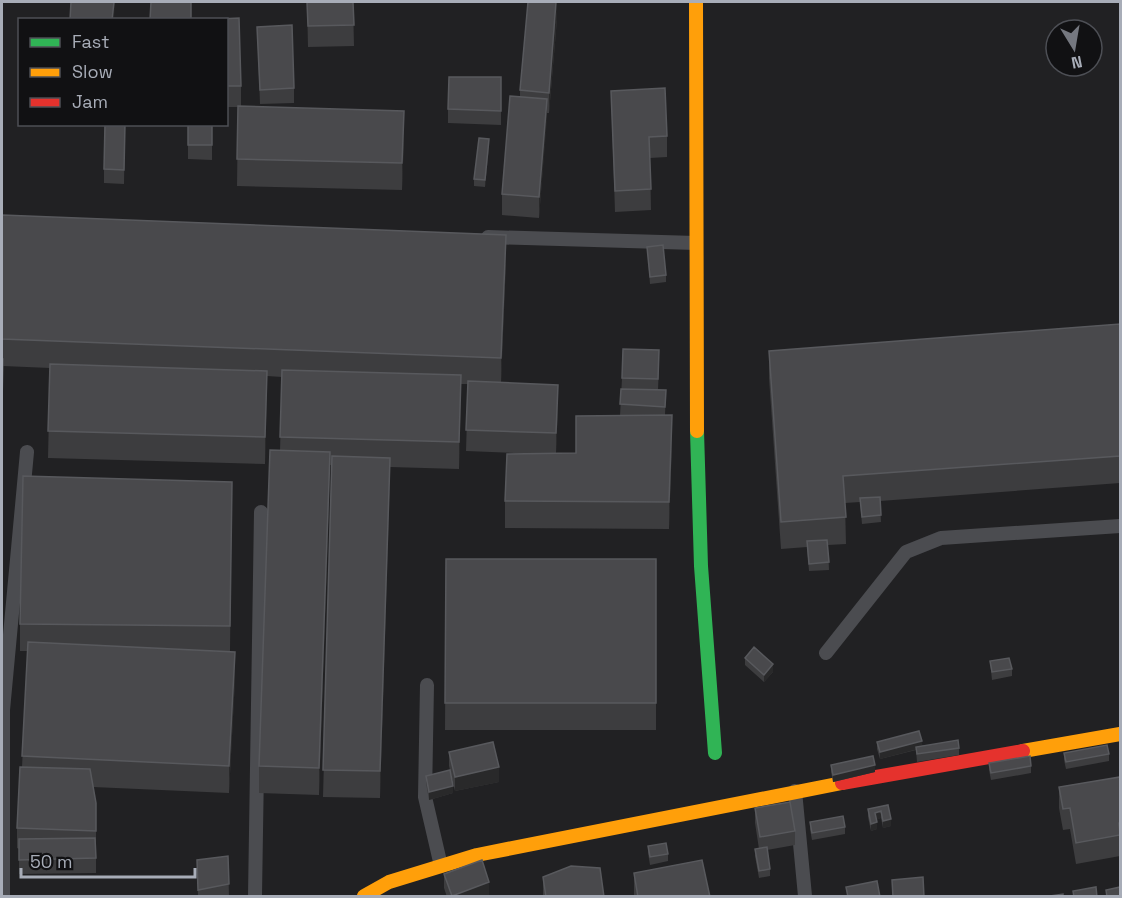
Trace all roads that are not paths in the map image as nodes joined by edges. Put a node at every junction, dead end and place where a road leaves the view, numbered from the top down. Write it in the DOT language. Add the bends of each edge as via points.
graph roads {
  1 [pos="696,2"];
  2 [pos="475,236"];
  3 [pos="696,243"];
  4 [pos="27,452"];
  5 [pos="261,512"];
  6 [pos="1120,526"];
  7 [pos="826,653"];
  8 [pos="428,685"];
  9 [pos="1120,734"];
  10 [pos="715,753"];
  11 [pos="795,791"];
  12 [pos="441,866"];
  13 [pos="3,897"];
  14 [pos="255,897"];
  15 [pos="364,897"];
  16 [pos="805,897"];
  1 -- 3 [label="street"];
  2 -- 3 [label="lane"];
  3 -- 10 [label="street" via="702,593"];
  4 -- 13 [label="lane" via="3,710"];
  5 -- 14 [label="lane"];
  6 -- 7 [label="lane" via="941,538 906,552"];
  8 -- 12 [label="lane" via="425,798"];
  9 -- 11 [label="street"];
  11 -- 12 [label="street" via="477,855"];
  11 -- 16 [label="lane"];
  12 -- 15 [label="street" via="389,882"];
}
